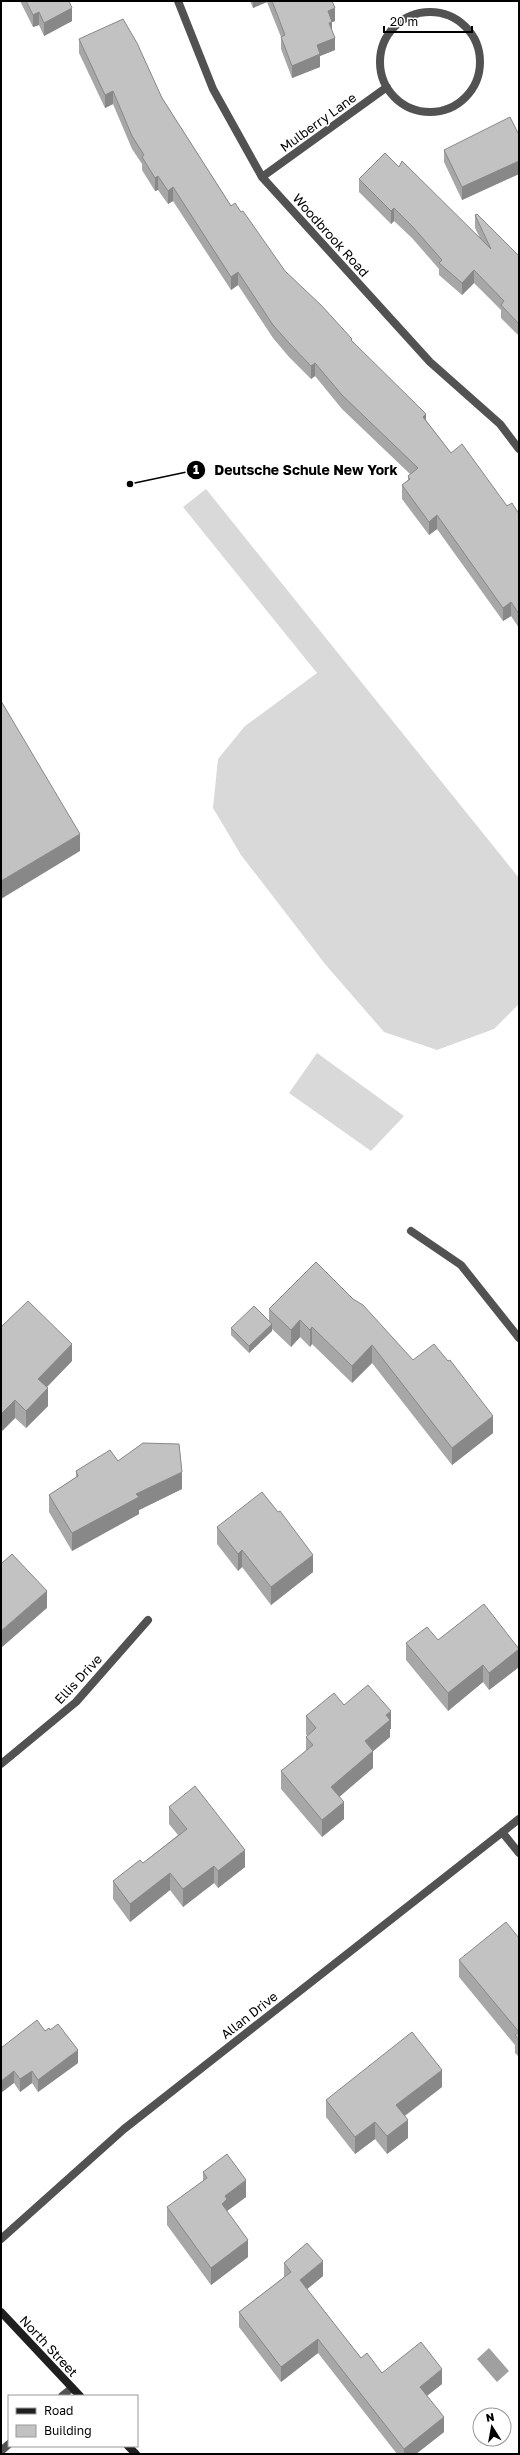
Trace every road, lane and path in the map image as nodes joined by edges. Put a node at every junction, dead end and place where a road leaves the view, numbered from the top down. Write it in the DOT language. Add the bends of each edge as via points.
graph roads {
  1 [pos="178,1"];
  2 [pos="387,87"];
  3 [pos="262,177"];
  4 [pos="519,449"];
  5 [pos="411,1230"];
  6 [pos="519,1338"];
  7 [pos="148,1620"];
  8 [pos="1,1764"];
  9 [pos="519,1819"];
  10 [pos="502,1832"];
  11 [pos="519,1853"];
  12 [pos="1,2239"];
  13 [pos="1,2312"];
  14 [pos="72,2388"];
  15 [pos="63,2395"];
  16 [pos="79,2395"];
  1 -- 3 [label="street, Woodbrook Road" via="213,89"];
  2 -- 2 [label="street" via="398,100 411,108 427,112 443,110 458,104 470,93 478,79 478,47 471,32 459,21 444,14 427,12 406,19 396,26 386,39 381,55 381,72"];
  2 -- 3 [label="street, Mulberry Lane"];
  3 -- 4 [label="street, Woodbrook Road" via="430,362 500,424"];
  5 -- 6 [label="street" via="461,1265"];
  7 -- 8 [label="street, Ellis Drive" via="76,1702"];
  9 -- 10 [label="street, Allan Drive"];
  10 -- 11 [label="street"];
  10 -- 12 [label="street, Allan Drive" via="124,2129"];
  13 -- 14 [label="main road, North Street"];
  14 -- 15 [label="street"];
  14 -- 16 [label="main road, North Street"];
}
